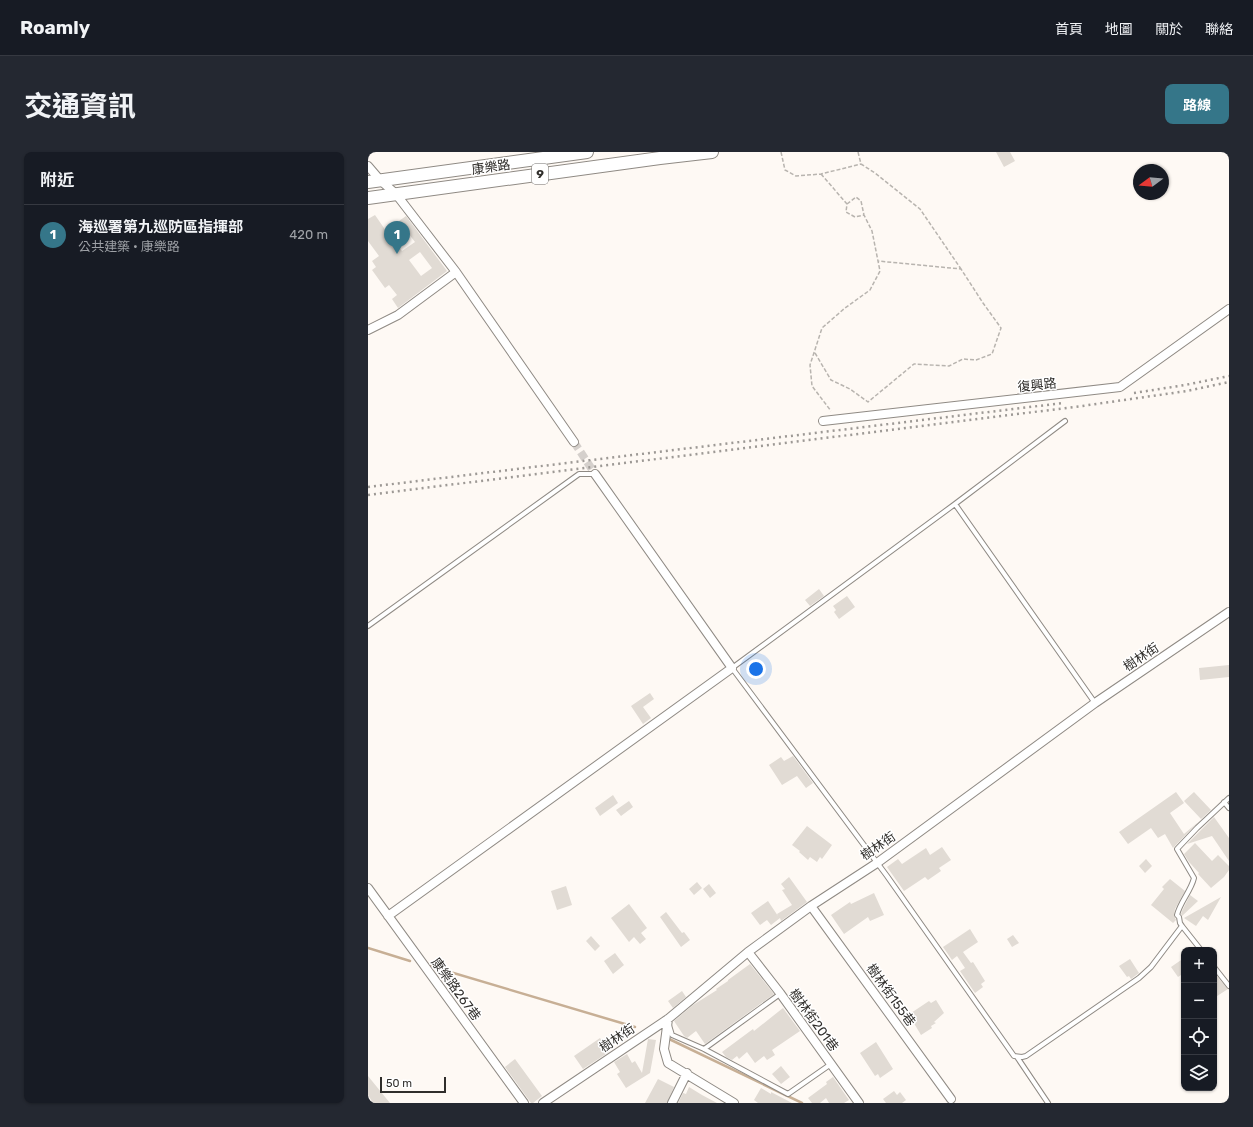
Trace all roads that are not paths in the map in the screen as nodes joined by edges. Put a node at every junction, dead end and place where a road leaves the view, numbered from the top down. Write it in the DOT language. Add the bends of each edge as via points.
graph roads {
  1 [pos="587,152"];
  2 [pos="712,152"];
  3 [pos="659,155"];
  4 [pos="368,166"];
  5 [pos="374,181"];
  6 [pos="396,194"];
  7 [pos="368,198"];
  8 [pos="456,272"];
  9 [pos="1229,308"];
  10 [pos="368,330"];
  11 [pos="823,421"];
  12 [pos="1065,421"];
  13 [pos="574,442"];
  14 [pos="595,474"];
  15 [pos="955,504"];
  16 [pos="1229,612"];
  17 [pos="368,626"];
  18 [pos="732,668"];
  19 [pos="1094,703"];
  20 [pos="1229,798"];
  21 [pos="1224,802"];
  22 [pos="1229,808"];
  23 [pos="876,863"];
  24 [pos="368,888"];
  25 [pos="811,906"];
  26 [pos="388,916"];
  27 [pos="1182,926"];
  28 [pos="1199,947"];
  29 [pos="748,952"];
  30 [pos="1217,971"];
  31 [pos="1229,986"];
  32 [pos="780,993"];
  33 [pos="668,1019"];
  34 [pos="704,1049"];
  35 [pos="1017,1057"];
  36 [pos="831,1064"];
  37 [pos="687,1073"];
  38 [pos="951,1099"];
  39 [pos="730,1102"];
  40 [pos="524,1103"];
  41 [pos="543,1103"];
  42 [pos="672,1103"];
  43 [pos="859,1103"];
  44 [pos="1048,1103"];
  1 -- 5 [label="main road, 康樂路 / 9"];
  2 -- 3 [label="main road, 康樂路 / 9"];
  3 -- 6 [label="main road, 康樂路 / 9"];
  4 -- 5 [label="street"];
  5 -- 6 [label="street"];
  6 -- 7 [label="main road, 康樂路 / 9"];
  6 -- 8 [label="street"];
  8 -- 10 [label="street" via="398,315"];
  8 -- 13 [label="street"];
  9 -- 11 [label="street, 復興路" via="1120,387"];
  12 -- 15 [label="lane"];
  14 -- 17 [label="lane" via="579,474"];
  14 -- 18 [label="street"];
  15 -- 18 [label="lane"];
  15 -- 19 [label="lane"];
  16 -- 19 [label="street, 樹林街"];
  18 -- 23 [label="lane"];
  18 -- 26 [label="street"];
  19 -- 23 [label="street, 樹林街"];
  20 -- 21 [label="lane"];
  21 -- 22 [label="lane"];
  21 -- 27 [label="lane" via="1177,849 1194,878 1178,910 1177,916"];
  23 -- 25 [label="street, 樹林街"];
  23 -- 35 [label="lane"];
  24 -- 26 [label="street, 康樂路267巷"];
  25 -- 29 [label="street, 樹林街"];
  25 -- 38 [label="street, 樹林街155巷"];
  26 -- 40 [label="street, 康樂路267巷"];
  27 -- 28 [label="lane"];
  27 -- 35 [label="lane" via="1151,967 1139,978 1026,1056"];
  29 -- 32 [label="street, 樹林街201巷"];
  29 -- 33 [label="street, 樹林街"];
  30 -- 31 [label="lane"];
  32 -- 34 [label="lane"];
  32 -- 36 [label="street, 樹林街201巷"];
  33 -- 34 [label="lane" via="672,1036"];
  33 -- 37 [label="street" via="664,1049 668,1063"];
  33 -- 41 [label="street, 樹林街"];
  34 -- 36 [label="lane" via="788,1094"];
  35 -- 44 [label="lane"];
  36 -- 43 [label="street, 樹林街201巷"];
  37 -- 39 [label="street"];
  37 -- 42 [label="street"];
}
